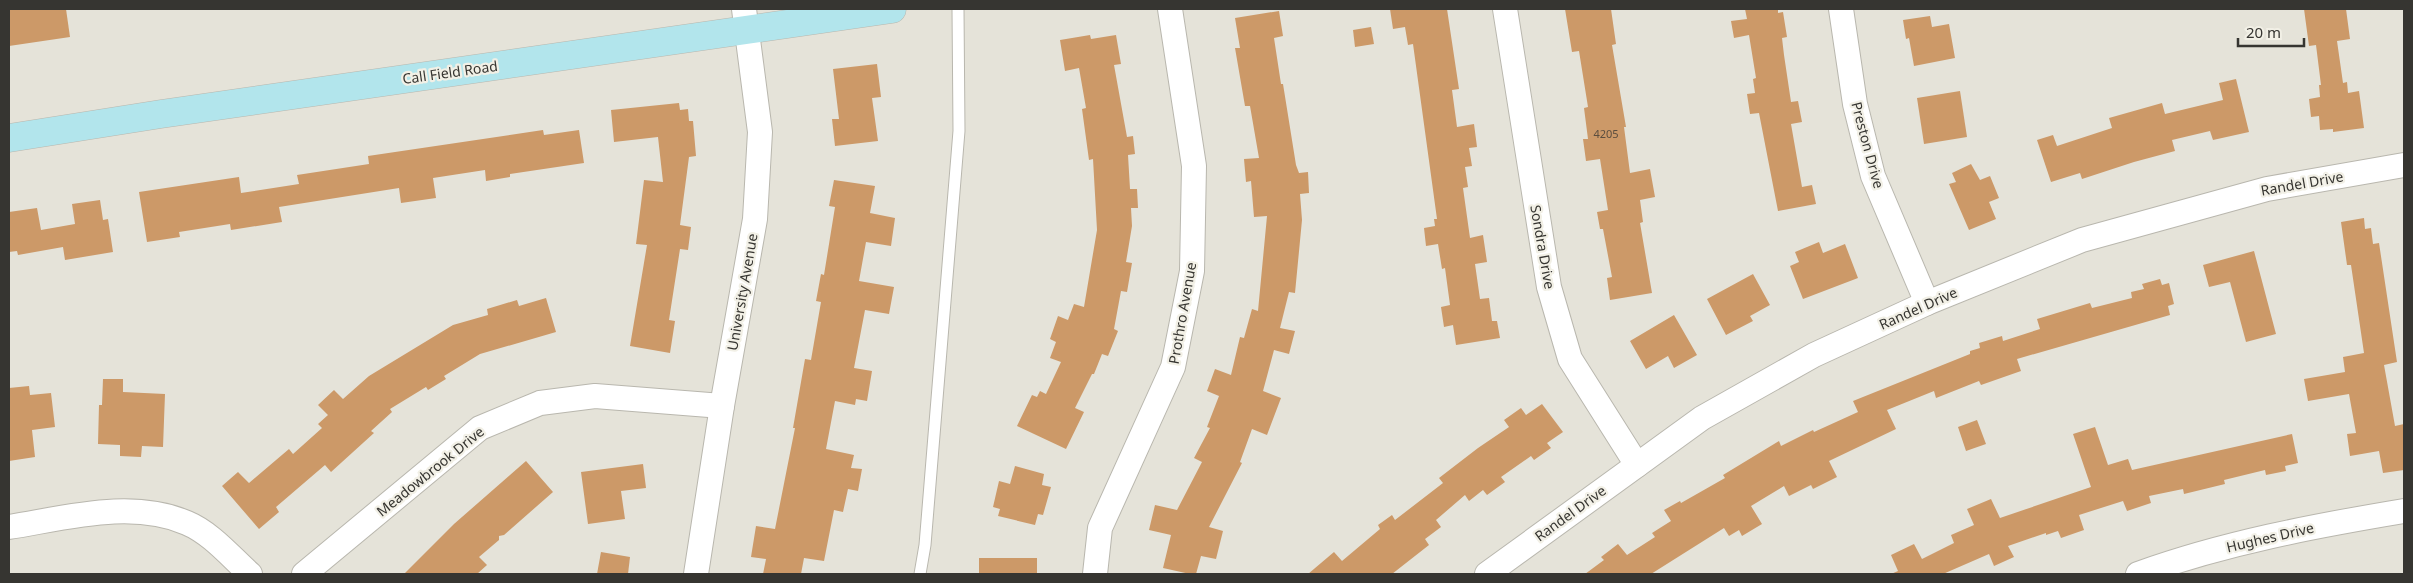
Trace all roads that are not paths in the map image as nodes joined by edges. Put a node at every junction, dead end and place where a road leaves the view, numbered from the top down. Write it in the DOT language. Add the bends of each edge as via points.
graph roads {
  1 [pos="892,9"];
  2 [pos="958,9"];
  3 [pos="1170,9"];
  4 [pos="1505,9"];
  5 [pos="1841,9"];
  6 [pos="746,19"];
  7 [pos="9,138"];
  8 [pos="2404,165"];
  9 [pos="1927,304"];
  10 [pos="722,406"];
  11 [pos="1637,465"];
  12 [pos="2404,512"];
  13 [pos="9,527"];
  14 [pos="250,574"];
  15 [pos="304,574"];
  16 [pos="696,574"];
  17 [pos="920,574"];
  18 [pos="1095,574"];
  19 [pos="1487,574"];
  20 [pos="2138,574"];
  1 -- 6 [label="main road, Call Field Road"];
  2 -- 17 [label="lane" via="959,131"];
  3 -- 18 [label="street, Prothro Avenue" via="1194,166 1192,270 1173,367 1100,528"];
  4 -- 11 [label="street, Sondra Drive" via="1549,287 1570,359"];
  5 -- 9 [label="street, Preston Drive" via="1855,104 1873,176"];
  6 -- 7 [label="main road, Call Field Road"];
  6 -- 10 [label="street, University Avenue" via="760,132 755,219"];
  8 -- 9 [label="street, Randel Drive" via="2267,189 2082,240"];
  9 -- 11 [label="street, Randel Drive" via="1806,360 1702,418"];
  10 -- 15 [label="street, Meadowbrook Drive" via="595,396 531,406 480,428"];
  10 -- 16 [label="street, University Avenue"];
  11 -- 19 [label="street, Randel Drive"];
  12 -- 20 [label="street, Hughes Drive" via="2323,524 2207,552"];
  13 -- 14 [label="street" via="103,512 158,513 189,523"];
}
